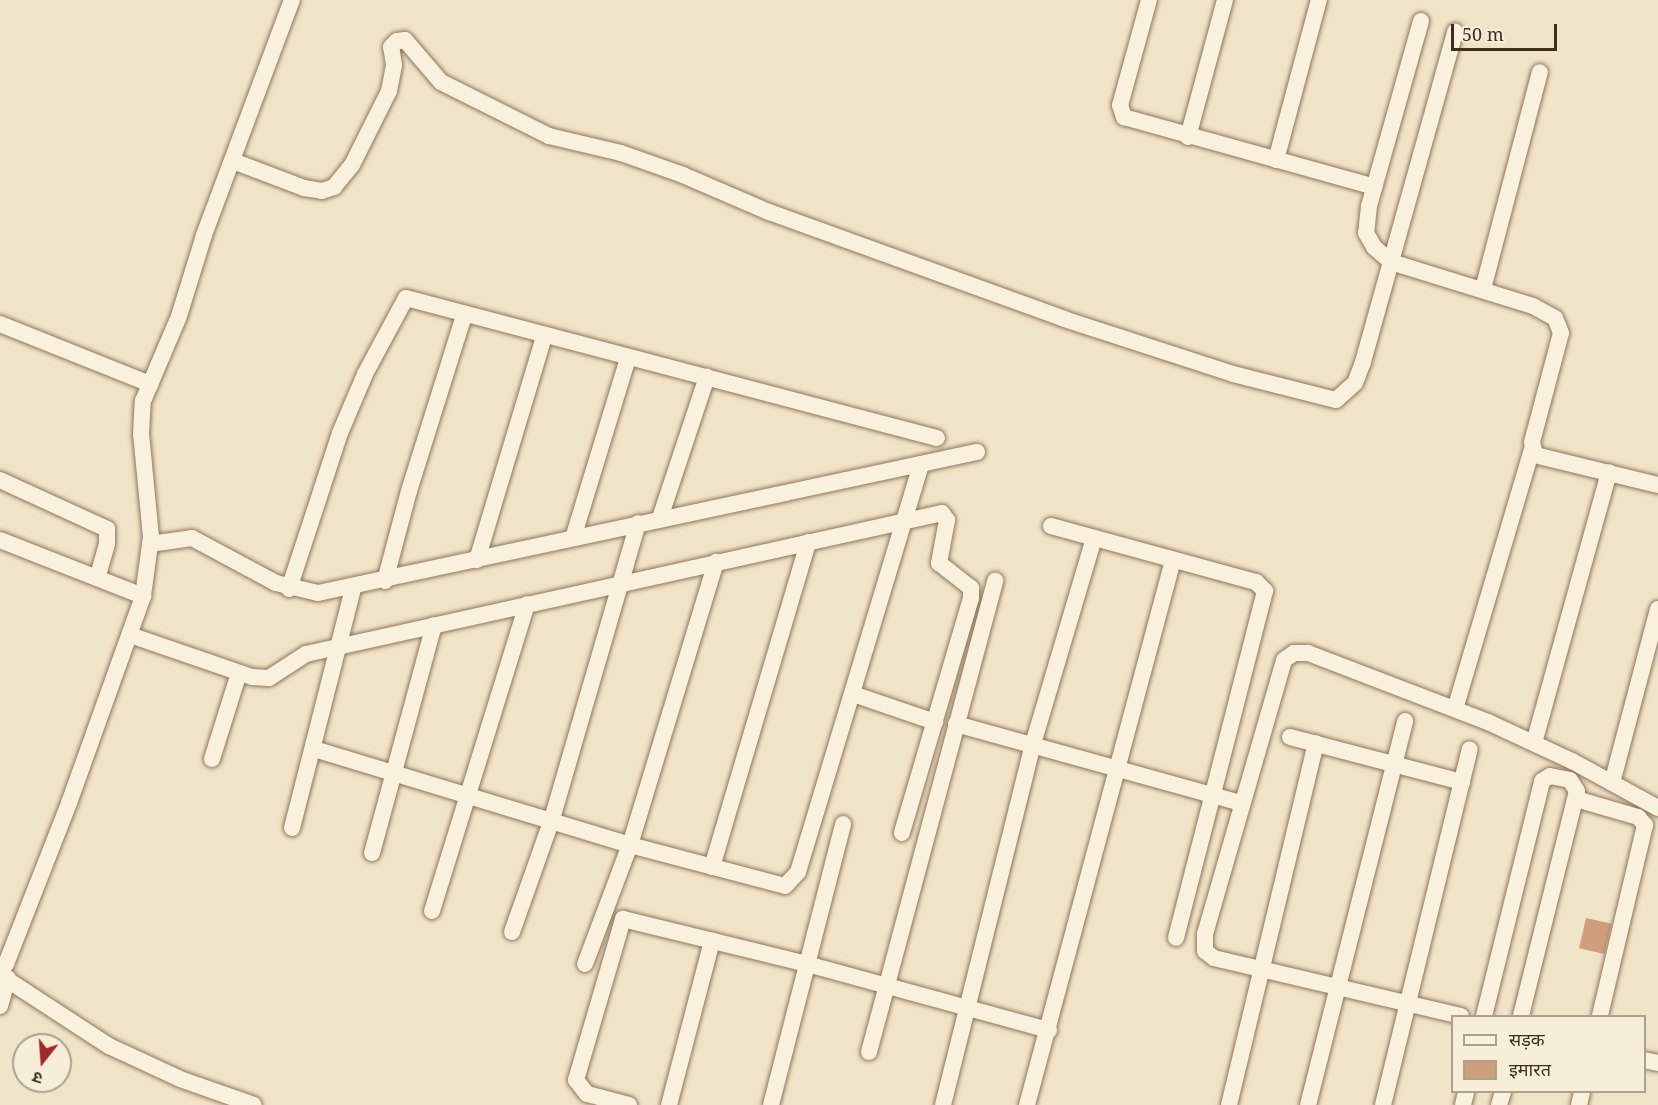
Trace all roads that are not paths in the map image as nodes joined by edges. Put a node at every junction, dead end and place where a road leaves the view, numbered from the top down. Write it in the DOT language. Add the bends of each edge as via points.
graph roads {
  1 [pos="292,0"];
  2 [pos="1149,0"];
  3 [pos="1225,0"];
  4 [pos="1319,0"];
  5 [pos="1421,21"];
  6 [pos="1455,32"];
  7 [pos="1540,72"];
  8 [pos="1188,137"];
  9 [pos="1276,160"];
  10 [pos="233,161"];
  11 [pos="1374,187"];
  12 [pos="1391,262"];
  13 [pos="1483,289"];
  14 [pos="464,315"];
  15 [pos="0,324"];
  16 [pos="544,336"];
  17 [pos="628,358"];
  18 [pos="706,377"];
  19 [pos="150,384"];
  20 [pos="937,438"];
  21 [pos="1532,449"];
  22 [pos="977,452"];
  23 [pos="921,464"];
  24 [pos="1609,472"];
  25 [pos="0,480"];
  26 [pos="1658,485"];
  27 [pos="660,518"];
  28 [pos="906,520"];
  29 [pos="638,523"];
  30 [pos="1051,526"];
  31 [pos="573,538"];
  32 [pos="1094,538"];
  33 [pos="0,540"];
  34 [pos="808,542"];
  35 [pos="150,544"];
  36 [pos="477,560"];
  37 [pos="1173,560"];
  38 [pos="716,562"];
  39 [pos="97,578"];
  40 [pos="385,581"];
  41 [pos="995,581"];
  42 [pos="623,583"];
  43 [pos="353,588"];
  44 [pos="289,589"];
  45 [pos="142,596"];
  46 [pos="527,604"];
  47 [pos="1658,609"];
  48 [pos="434,625"];
  49 [pos="130,635"];
  50 [pos="340,646"];
  51 [pos="239,673"];
  52 [pos="853,694"];
  53 [pos="1455,709"];
  54 [pos="1405,721"];
  55 [pos="935,722"];
  56 [pos="956,724"];
  57 [pos="1290,737"];
  58 [pos="1316,743"];
  59 [pos="1534,743"];
  60 [pos="1033,744"];
  61 [pos="314,749"];
  62 [pos="1470,749"];
  63 [pos="212,759"];
  64 [pos="1393,763"];
  65 [pos="1118,768"];
  66 [pos="394,772"];
  67 [pos="1462,782"];
  68 [pos="1612,783"];
  69 [pos="471,795"];
  70 [pos="1212,795"];
  71 [pos="1576,799"];
  72 [pos="1241,803"];
  73 [pos="1658,808"];
  74 [pos="552,819"];
  75 [pos="843,825"];
  76 [pos="292,828"];
  77 [pos="902,833"];
  78 [pos="630,845"];
  79 [pos="372,853"];
  80 [pos="712,867"];
  81 [pos="432,911"];
  82 [pos="512,932"];
  83 [pos="1176,938"];
  84 [pos="712,941"];
  85 [pos="585,964"];
  86 [pos="807,964"];
  87 [pos="1262,969"];
  88 [pos="3,975"];
  89 [pos="886,985"];
  90 [pos="1336,987"];
  91 [pos="1409,1004"];
  92 [pos="0,1006"];
  93 [pos="967,1006"];
  94 [pos="1453,1015"];
  95 [pos="1484,1015"];
  96 [pos="1522,1015"];
  97 [pos="1600,1015"];
  98 [pos="1048,1030"];
  99 [pos="869,1052"];
  100 [pos="254,1105"];
  101 [pos="629,1105"];
  102 [pos="669,1105"];
  103 [pos="771,1105"];
  104 [pos="943,1105"];
  105 [pos="1027,1105"];
  106 [pos="1229,1105"];
  107 [pos="1308,1105"];
  108 [pos="1383,1105"];
  1 -- 10 [label="street"];
  2 -- 8 [label="street" via="1121,112 1129,121"];
  3 -- 8 [label="street"];
  4 -- 9 [label="street"];
  5 -- 11 [label="street"];
  6 -- 12 [label="street"];
  7 -- 13 [label="street"];
  8 -- 9 [label="street"];
  9 -- 11 [label="street"];
  10 -- 12 [label="street" via="304,188 334,187 352,165 389,90 394,65 392,47 405,40 441,82 549,136 621,153 673,171 769,212 1064,319 1327,401 1343,397 1354,383"];
  10 -- 19 [label="street" via="179,316"];
  11 -- 12 [label="street" via="1366,233 1374,247"];
  12 -- 13 [label="street"];
  13 -- 21 [label="street" via="1547,311 1560,325"];
  14 -- 16 [label="street"];
  14 -- 40 [label="street"];
  14 -- 44 [label="street" via="414,297 402,301 340,433"];
  15 -- 19 [label="street"];
  16 -- 17 [label="street"];
  16 -- 36 [label="street"];
  17 -- 18 [label="street"];
  17 -- 31 [label="street"];
  18 -- 20 [label="street"];
  18 -- 27 [label="street"];
  19 -- 35 [label="street" via="140,418"];
  21 -- 24 [label="street" via="1540,459"];
  21 -- 53 [label="street"];
  22 -- 23 [label="street"];
  23 -- 27 [label="street"];
  23 -- 28 [label="street"];
  24 -- 26 [label="street"];
  24 -- 59 [label="street"];
  25 -- 39 [label="street" via="107,529"];
  27 -- 29 [label="street"];
  28 -- 34 [label="street"];
  28 -- 52 [label="street"];
  28 -- 55 [label="street" via="937,512 946,516 939,563 971,588"];
  29 -- 31 [label="street"];
  29 -- 42 [label="street"];
  30 -- 32 [label="street"];
  31 -- 36 [label="street"];
  32 -- 37 [label="street"];
  32 -- 60 [label="street"];
  33 -- 39 [label="street"];
  34 -- 38 [label="street"];
  34 -- 80 [label="street"];
  35 -- 44 [label="street" via="192,538"];
  35 -- 45 [label="street"];
  36 -- 40 [label="street"];
  37 -- 65 [label="street"];
  37 -- 70 [label="street" via="1256,582 1265,591"];
  38 -- 42 [label="street"];
  38 -- 78 [label="street"];
  39 -- 45 [label="street"];
  40 -- 43 [label="street"];
  41 -- 56 [label="street"];
  42 -- 46 [label="street"];
  42 -- 74 [label="street"];
  43 -- 44 [label="street" via="318,593"];
  43 -- 50 [label="street"];
  45 -- 49 [label="street"];
  46 -- 48 [label="street"];
  46 -- 69 [label="street"];
  47 -- 68 [label="street"];
  48 -- 50 [label="street"];
  48 -- 66 [label="street"];
  49 -- 51 [label="street"];
  49 -- 88 [label="street"];
  50 -- 51 [label="street" via="306,654 268,678"];
  50 -- 61 [label="street"];
  51 -- 63 [label="street"];
  52 -- 55 [label="street"];
  52 -- 80 [label="street" via="792,882 777,886"];
  53 -- 59 [label="street"];
  53 -- 72 [label="street" via="1308,653 1294,653 1279,668"];
  54 -- 64 [label="street"];
  55 -- 77 [label="street"];
  56 -- 60 [label="street"];
  56 -- 89 [label="street"];
  57 -- 58 [label="street"];
  58 -- 64 [label="street"];
  58 -- 87 [label="street"];
  59 -- 68 [label="street"];
  60 -- 65 [label="street"];
  60 -- 93 [label="street"];
  61 -- 66 [label="street"];
  61 -- 76 [label="street"];
  62 -- 67 [label="street"];
  64 -- 67 [label="street"];
  64 -- 90 [label="street"];
  65 -- 70 [label="street"];
  65 -- 98 [label="street"];
  66 -- 69 [label="street"];
  66 -- 79 [label="street"];
  67 -- 91 [label="street"];
  68 -- 73 [label="street"];
  69 -- 74 [label="street"];
  69 -- 81 [label="street"];
  70 -- 72 [label="street"];
  70 -- 83 [label="street"];
  71 -- 95 [label="street" via="1577,787 1570,780 1550,776 1542,781"];
  71 -- 96 [label="street"];
  71 -- 97 [label="street" via="1638,817 1646,825"];
  72 -- 87 [label="street" via="1204,946 1214,958"];
  74 -- 78 [label="street"];
  74 -- 82 [label="street"];
  75 -- 86 [label="street"];
  78 -- 80 [label="street"];
  78 -- 85 [label="street"];
  84 -- 86 [label="street"];
  84 -- 101 [label="street" via="627,918 619,924 576,1080 580,1090 587,1094"];
  84 -- 102 [label="street"];
  86 -- 89 [label="street"];
  86 -- 103 [label="street"];
  87 -- 90 [label="street"];
  87 -- 106 [label="street"];
  88 -- 92 [label="street"];
  88 -- 100 [label="street" via="109,1046 180,1079"];
  89 -- 93 [label="street"];
  89 -- 99 [label="street"];
  90 -- 91 [label="street"];
  90 -- 107 [label="street"];
  91 -- 94 [label="street"];
  91 -- 108 [label="street"];
  93 -- 98 [label="street"];
  93 -- 104 [label="street"];
  98 -- 105 [label="street"];
}
